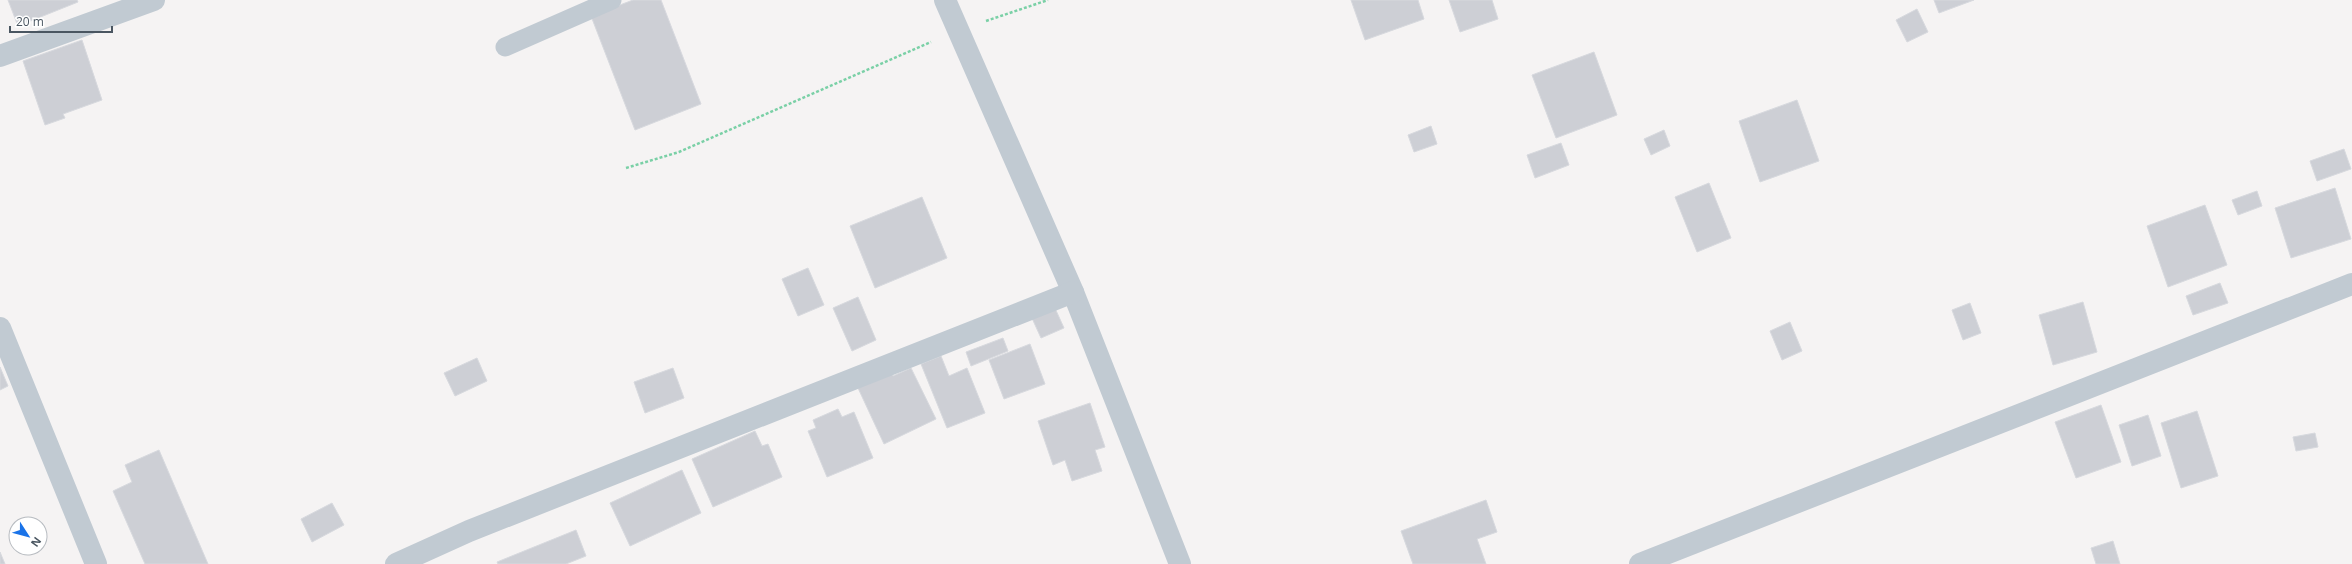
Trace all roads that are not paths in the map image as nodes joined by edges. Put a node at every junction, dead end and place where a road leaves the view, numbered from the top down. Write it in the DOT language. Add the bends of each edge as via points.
graph roads {
  1 [pos="154,0"];
  2 [pos="612,0"];
  3 [pos="945,0"];
  4 [pos="505,47"];
  5 [pos="0,56"];
  6 [pos="2352,284"];
  7 [pos="1073,292"];
  8 [pos="0,328"];
  9 [pos="96,564"];
  10 [pos="396,564"];
  11 [pos="1180,564"];
  12 [pos="1640,564"];
  1 -- 5 [label="street"];
  2 -- 4 [label="lane"];
  3 -- 7 [label="street"];
  6 -- 12 [label="street"];
  7 -- 10 [label="street" via="469,531"];
  7 -- 11 [label="street"];
  8 -- 9 [label="street"];
}
